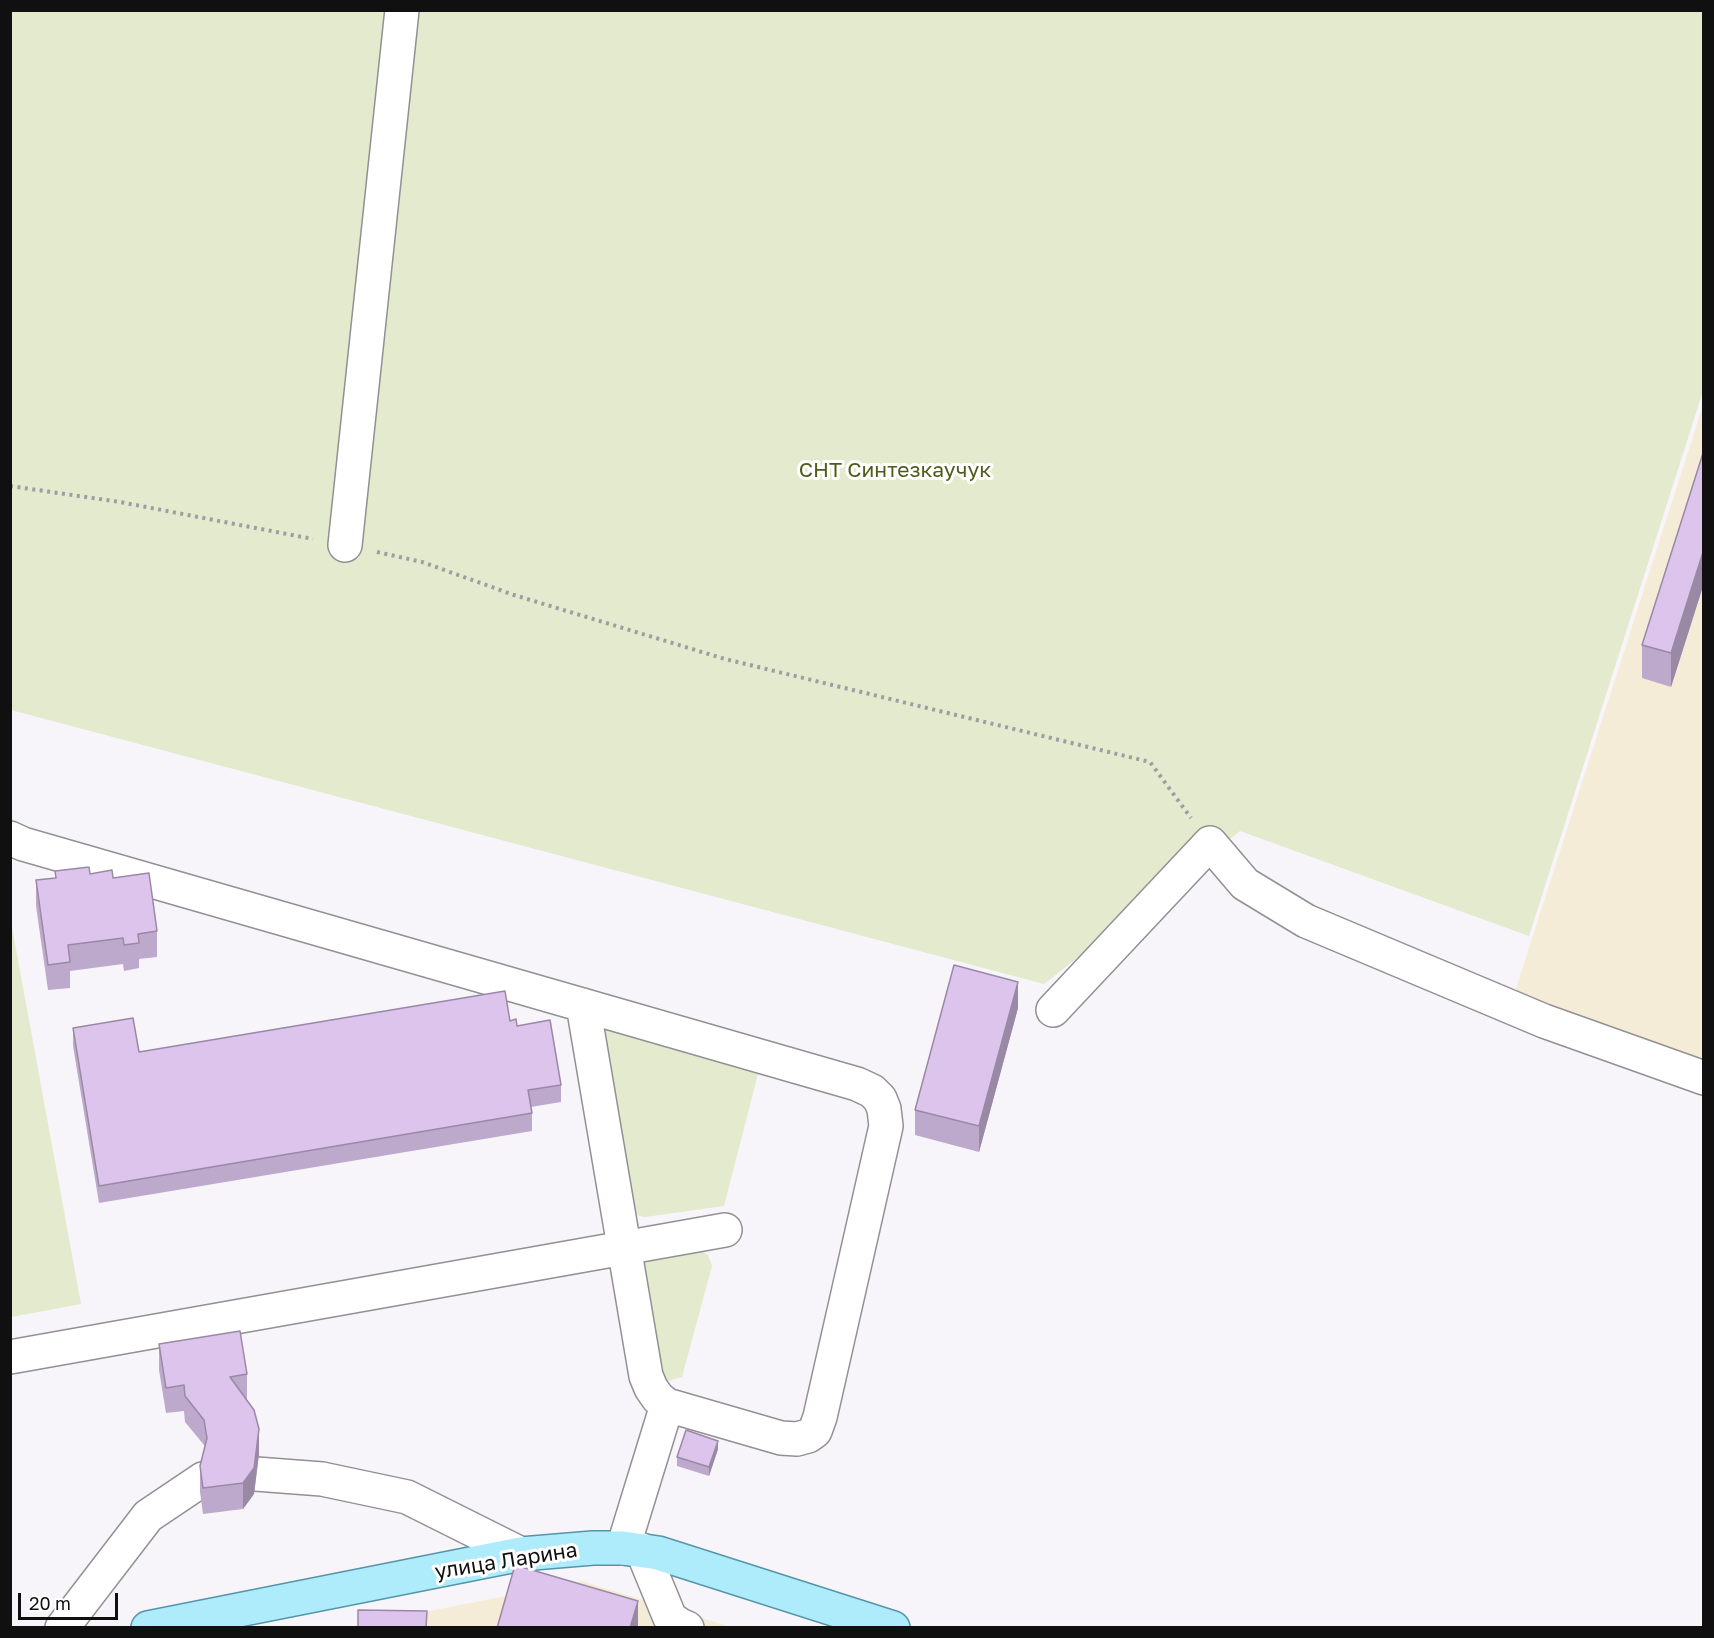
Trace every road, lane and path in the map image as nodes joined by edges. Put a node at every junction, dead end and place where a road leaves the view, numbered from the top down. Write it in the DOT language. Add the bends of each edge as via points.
graph roads {
  1 [pos="402,10"];
  2 [pos="10,486"];
  3 [pos="345,545"];
  4 [pos="10,838"];
  5 [pos="1209,843"];
  6 [pos="583,1005"];
  7 [pos="1053,1010"];
  8 [pos="1704,1078"];
  9 [pos="725,1230"];
  10 [pos="624,1248"];
  11 [pos="10,1357"];
  12 [pos="667,1405"];
  13 [pos="256,1474"];
  14 [pos="203,1479"];
  15 [pos="632,1549"];
  16 [pos="521,1554"];
  17 [pos="893,1627"];
  18 [pos="62,1628"];
  19 [pos="147,1628"];
  20 [pos="687,1628"];
  1 -- 3 [label="street"];
  2 -- 3 [label="path" via="120,502"];
  3 -- 5 [label="path" via="422,562 514,595 725,659 1150,762"];
  4 -- 6 [label="street"];
  5 -- 7 [label="street"];
  5 -- 8 [label="street" via="1245,884 1306,921 1544,1021"];
  6 -- 10 [label="street"];
  6 -- 12 [label="street" via="857,1084 872,1091 884,1109 886,1126 815,1431 797,1439 781,1438"];
  9 -- 10 [label="street"];
  10 -- 11 [label="street"];
  10 -- 12 [label="street" via="646,1376 658,1398"];
  12 -- 15 [label="street"];
  13 -- 16 [label="street" via="322,1479 407,1497"];
  14 -- 18 [label="street" via="148,1516"];
  15 -- 16 [label="main road, улица Ларина"];
  15 -- 17 [label="main road, улица Ларина" via="658,1553"];
  15 -- 20 [label="street" via="670,1618"];
  16 -- 19 [label="main road, улица Ларина"];
}
